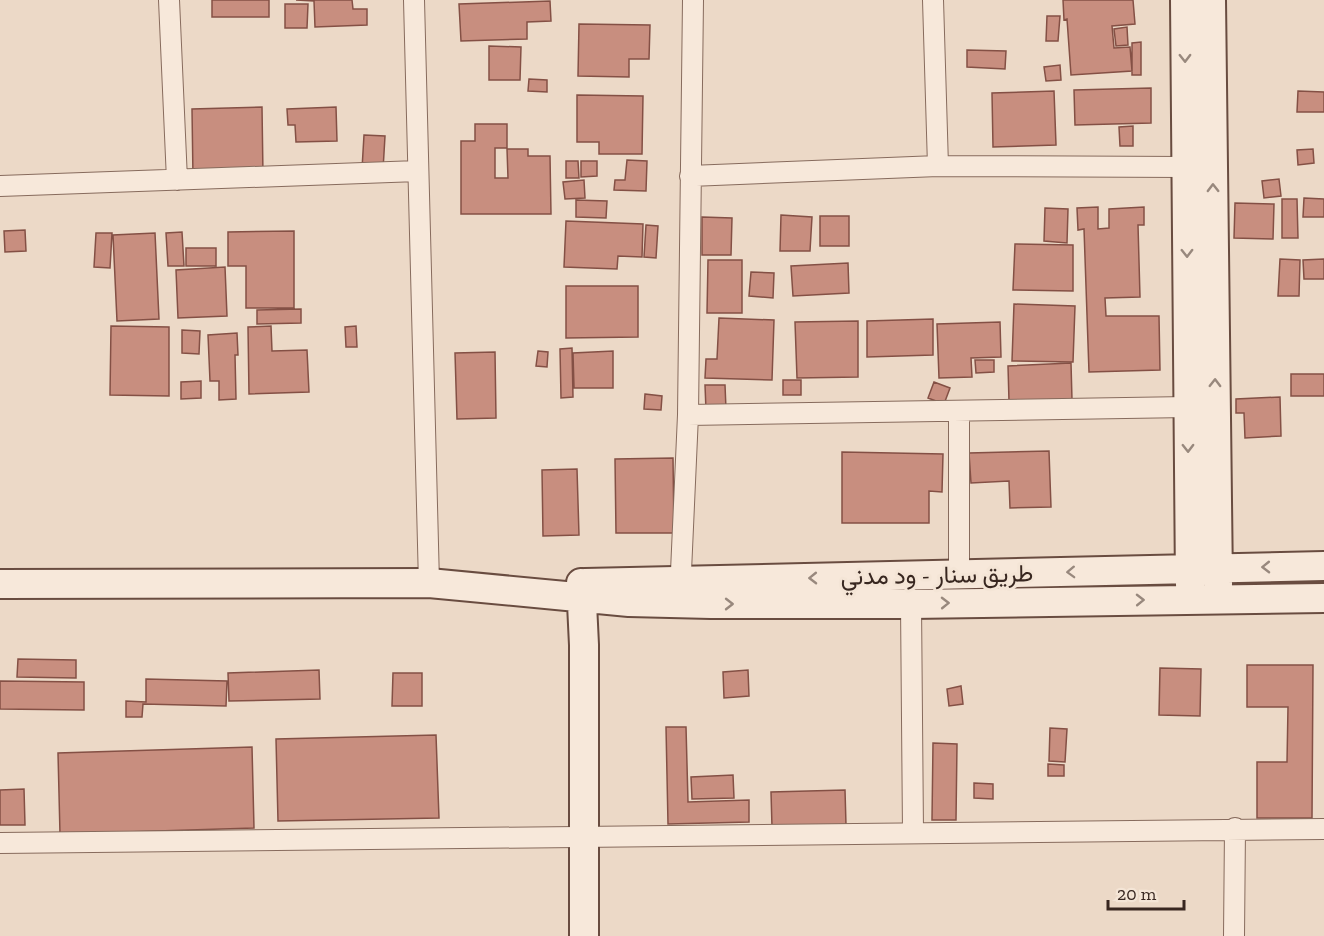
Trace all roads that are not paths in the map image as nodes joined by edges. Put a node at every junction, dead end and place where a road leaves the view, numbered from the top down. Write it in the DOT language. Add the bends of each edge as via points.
graph roads {
  1 [pos="169,0"];
  2 [pos="414,0"];
  3 [pos="693,0"];
  4 [pos="933,0"];
  5 [pos="1185,0"];
  6 [pos="1211,0"];
  7 [pos="938,166"];
  8 [pos="1186,167"];
  9 [pos="418,171"];
  10 [pos="690,176"];
  11 [pos="177,180"];
  12 [pos="0,186"];
  13 [pos="1188,407"];
  14 [pos="959,411"];
  15 [pos="688,415"];
  16 [pos="1324,566"];
  17 [pos="1218,567"];
  18 [pos="1190,568"];
  19 [pos="959,575"];
  20 [pos="0,584"];
  21 [pos="429,584"];
  22 [pos="582,591"];
  23 [pos="680,591"];
  24 [pos="1324,598"];
  25 [pos="1190,599"];
  26 [pos="1218,599"];
  27 [pos="911,604"];
  28 [pos="1235,828"];
  29 [pos="1324,829"];
  30 [pos="912,832"];
  31 [pos="584,837"];
  32 [pos="0,843"];
  33 [pos="584,936"];
  34 [pos="1234,936"];
  1 -- 11 [label="street"];
  2 -- 9 [label="street"];
  3 -- 10 [label="street"];
  4 -- 7 [label="street"];
  5 -- 8 [label="street, one-way"];
  17 -- 6 [label="street, one-way"];
  7 -- 8 [label="street"];
  7 -- 10 [label="street"];
  8 -- 13 [label="street, one-way"];
  9 -- 11 [label="street"];
  9 -- 21 [label="street"];
  10 -- 15 [label="street"];
  11 -- 12 [label="street"];
  13 -- 14 [label="street"];
  13 -- 18 [label="street, one-way"];
  14 -- 15 [label="street"];
  14 -- 19 [label="street"];
  15 -- 23 [label="street"];
  16 -- 17 [label="street, طريق سنار - ود مدني, one-way"];
  17 -- 18 [label="street, طريق سنار - ود مدني"];
  17 -- 26 [label="street"];
  18 -- 19 [label="street, طريق سنار - ود مدني, one-way"];
  18 -- 25 [label="street"];
  19 -- 23 [label="street, طريق سنار - ود مدني, one-way"];
  20 -- 21 [label="street"];
  21 -- 22 [label="street" via="553,593"];
  22 -- 23 [label="street, طريق سنار - ود مدني"];
  22 -- 23 [label="street, طريق سنار - ود مدني" via="629,602"];
  22 -- 31 [label="street"];
  23 -- 27 [label="street, طريق سنار - ود مدني, one-way"];
  24 -- 26 [label="street, طريق سنار - ود مدني"];
  25 -- 26 [label="street, طريق سنار - ود مدني"];
  27 -- 25 [label="street, طريق سنار - ود مدني, one-way"];
  27 -- 30 [label="street"];
  28 -- 29 [label="street"];
  28 -- 30 [label="street"];
  28 -- 34 [label="street"];
  30 -- 31 [label="street"];
  31 -- 32 [label="street"];
  31 -- 33 [label="street"];
}
